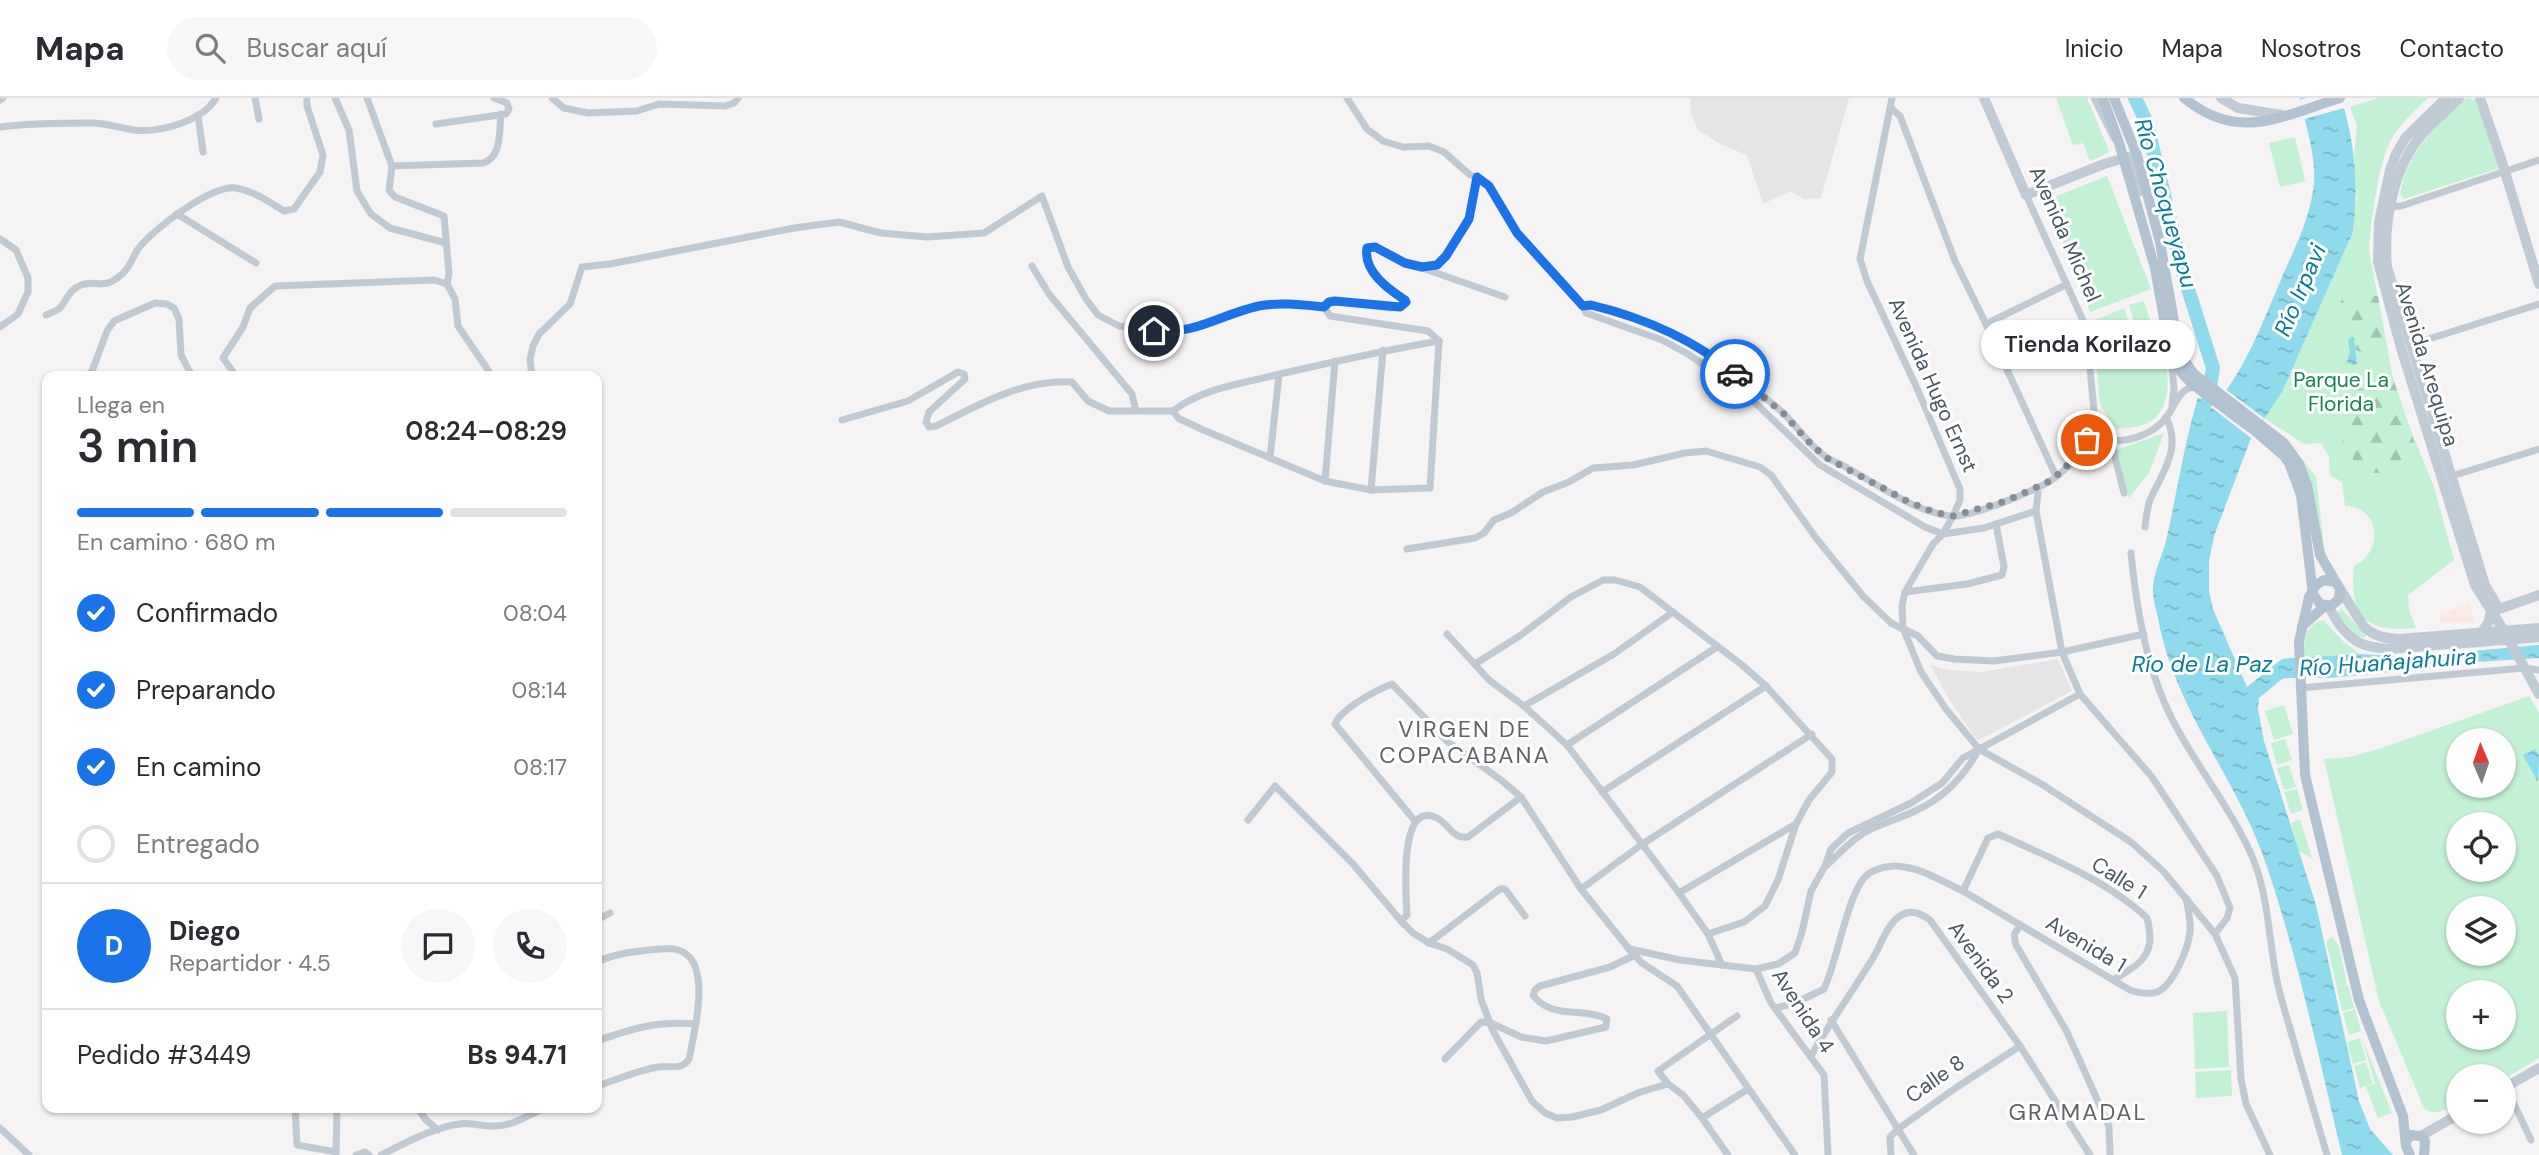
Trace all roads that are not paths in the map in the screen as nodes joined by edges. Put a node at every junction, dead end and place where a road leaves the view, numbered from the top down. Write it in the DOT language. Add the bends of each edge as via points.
graph roads {
  1 [pos="216,98"];
  2 [pos="255,98"];
  3 [pos="307,98"];
  4 [pos="335,98"];
  5 [pos="367,98"];
  6 [pos="494,98"];
  7 [pos="552,98"];
  8 [pos="738,98"];
  9 [pos="1347,98"];
  10 [pos="1892,98"];
  11 [pos="1984,98"];
  12 [pos="2094,98"];
  13 [pos="2103,98"];
  14 [pos="2114,98"];
  15 [pos="2184,98"];
  16 [pos="2221,98"];
  17 [pos="2340,98"];
  18 [pos="2446,98"];
  19 [pos="2459,98"];
  20 [pos="2480,98"];
  21 [pos="1891,108"];
  22 [pos="2238,108"];
  23 [pos="502,114"];
  24 [pos="198,115"];
  25 [pos="2283,116"];
  26 [pos="259,119"];
  27 [pos="436,124"];
  28 [pos="2238,124"];
  29 [pos="0,127"];
  30 [pos="2119,143"];
  31 [pos="202,152"];
  32 [pos="2122,158"];
  33 [pos="2539,160"];
  34 [pos="392,166"];
  35 [pos="2505,172"];
  36 [pos="1477,177"];
  37 [pos="2026,195"];
  38 [pos="2387,206"];
  39 [pos="177,214"];
  40 [pos="0,239"];
  41 [pos="446,243"];
  42 [pos="2162,254"];
  43 [pos="256,263"];
  44 [pos="1031,266"];
  45 [pos="1422,267"];
  46 [pos="447,284"];
  47 [pos="2067,284"];
  48 [pos="2539,284"];
  49 [pos="1505,297"];
  50 [pos="2539,304"];
  51 [pos="1583,306"];
  52 [pos="1324,307"];
  53 [pos="46,315"];
  54 [pos="1986,324"];
  55 [pos="0,327"];
  56 [pos="1439,341"];
  57 [pos="2406,346"];
  58 [pos="1383,350"];
  59 [pos="2170,353"];
  60 [pos="1335,361"];
  61 [pos="92,371"];
  62 [pos="189,371"];
  63 [pos="232,371"];
  64 [pos="489,371"];
  65 [pos="531,371"];
  66 [pos="1279,374"];
  67 [pos="2194,382"];
  68 [pos="2171,409"];
  69 [pos="1136,411"];
  70 [pos="1173,411"];
  71 [pos="2166,417"];
  72 [pos="842,420"];
  73 [pos="2258,427"];
  74 [pos="2094,432"];
  75 [pos="2108,441"];
  76 [pos="2088,445"];
  77 [pos="2539,449"];
  78 [pos="1825,457"];
  79 [pos="1270,458"];
  80 [pos="1820,465"];
  81 [pos="2056,476"];
  82 [pos="2447,478"];
  83 [pos="1325,481"];
  84 [pos="1371,490"];
  85 [pos="2124,493"];
  86 [pos="2037,494"];
  87 [pos="2036,511"];
  88 [pos="1953,516"];
  89 [pos="1996,524"];
  90 [pos="2145,527"];
  91 [pos="1943,534"];
  92 [pos="1407,549"];
  93 [pos="2131,553"];
  94 [pos="2337,585"];
  95 [pos="2313,590"];
  96 [pos="1905,592"];
  97 [pos="2539,595"];
  98 [pos="2327,606"];
  99 [pos="2495,610"];
  100 [pos="1673,612"];
  101 [pos="2302,626"];
  102 [pos="1903,628"];
  103 [pos="2539,628"];
  104 [pos="2482,633"];
  105 [pos="1447,634"];
  106 [pos="2144,634"];
  107 [pos="2539,637"];
  108 [pos="2508,639"];
  109 [pos="1717,648"];
  110 [pos="2062,652"];
  111 [pos="2521,663"];
  112 [pos="1475,664"];
  113 [pos="2539,670"];
  114 [pos="2300,683"];
  115 [pos="1766,686"];
  116 [pos="2080,694"];
  117 [pos="2539,694"];
  118 [pos="1524,706"];
  119 [pos="1812,734"];
  120 [pos="1567,745"];
  121 [pos="1979,749"];
  122 [pos="1602,792"];
  123 [pos="1521,797"];
  124 [pos="1248,820"];
  125 [pos="1415,821"];
  126 [pos="1796,824"];
  127 [pos="1641,845"];
  128 [pos="1581,889"];
  129 [pos="1963,891"];
  130 [pos="1679,893"];
  131 [pos="2186,898"];
  132 [pos="610,913"];
  133 [pos="1525,916"];
  134 [pos="602,917"];
  135 [pos="1401,920"];
  136 [pos="2021,926"];
  137 [pos="1707,934"];
  138 [pos="2215,934"];
  139 [pos="1429,943"];
  140 [pos="1632,952"];
  141 [pos="602,960"];
  142 [pos="1722,965"];
  143 [pos="1756,969"];
  144 [pos="2113,980"];
  145 [pos="1776,1009"];
  146 [pos="1737,1016"];
  147 [pos="1831,1020"];
  148 [pos="1490,1023"];
  149 [pos="696,1024"];
  150 [pos="1711,1033"];
  151 [pos="602,1039"];
  152 [pos="2020,1046"];
  153 [pos="1811,1056"];
  154 [pos="1445,1059"];
  155 [pos="2539,1068"];
  156 [pos="2516,1082"];
  157 [pos="602,1084"];
  158 [pos="1668,1084"];
  159 [pos="1748,1089"];
  160 [pos="2516,1110"];
  161 [pos="295,1113"];
  162 [pos="337,1113"];
  163 [pos="421,1113"];
  164 [pos="533,1113"];
  165 [pos="1702,1118"];
  166 [pos="2446,1124"];
  167 [pos="0,1128"];
  168 [pos="1898,1129"];
  169 [pos="438,1130"];
  170 [pos="2531,1140"];
  171 [pos="2414,1147"];
  172 [pos="337,1154"];
  173 [pos="29,1155"];
  174 [pos="356,1155"];
  175 [pos="369,1155"];
  176 [pos="381,1155"];
  177 [pos="1728,1155"];
  178 [pos="1795,1155"];
  179 [pos="1828,1155"];
  180 [pos="1891,1155"];
  181 [pos="1914,1155"];
  182 [pos="2090,1155"];
  183 [pos="2110,1155"];
  184 [pos="2270,1155"];
  185 [pos="2327,1155"];
  1 -- 24 [label="street"];
  2 -- 26 [label="street"];
  3 -- 39 [label="street" via="323,155 320,172 294,209 284,211 251,192 223,188"];
  4 -- 41 [label="street" via="349,130 357,191 370,214 390,229"];
  5 -- 34 [label="street"];
  6 -- 23 [label="street" via="507,103 509,109"];
  7 -- 8 [label="street" via="564,108 588,113 637,111 659,104 725,106"];
  9 -- 36 [label="street" via="1367,129 1383,142 1429,146"];
  10 -- 21 [label="street, Avenida Hugo Ernst"];
  11 -- 37 [label="main road, Avenida Michel"];
  12 -- 30 [label="street" via="2111,136"];
  13 -- 30 [label="main road"];
  14 -- 42 [label="main road" via="2137,155"];
  15 -- 28 [label="main road" via="2213,116"];
  16 -- 22 [label="main road"];
  17 -- 25 [label="main road"];
  18 -- 38 [label="main road, Avenida Arequipa" via="2406,137 2390,170"];
  19 -- 38 [label="main road, Avenida Arequipa" via="2415,144"];
  20 -- 35 [label="main road"];
  21 -- 54 [label="street" via="1900,116 1941,229"];
  21 -- 88 [label="street, Avenida Hugo Ernst" via="1860,259 1958,484 1960,500"];
  22 -- 25 [label="main road"];
  22 -- 28 [label="main road" via="2243,117"];
  23 -- 27 [label="street"];
  23 -- 34 [label="street" via="492,160"];
  24 -- 29 [label="street" via="136,130 94,123"];
  24 -- 31 [label="street"];
  25 -- 28 [label="main road"];
  30 -- 32 [label="main road"];
  32 -- 37 [label="main road"];
  32 -- 42 [label="main road" via="2132,160"];
  32 -- 59 [label="main road" via="2155,268"];
  33 -- 35 [label="street"];
  34 -- 41 [label="street" via="389,190 395,197 444,216"];
  35 -- 38 [label="street" via="2402,206"];
  35 -- 48 [label="main road"];
  36 -- 45 [label="street" via="1469,219 1451,249 1437,265"];
  36 -- 51 [label="street" via="1489,186 1517,233"];
  37 -- 47 [label="street, Avenida Michel"];
  38 -- 57 [label="main road, Avenida Arequipa" via="2387,267"];
  39 -- 43 [label="street"];
  39 -- 53 [label="street" via="138,249 121,275 105,286 80,285"];
  40 -- 55 [label="street" via="16,250 28,278 28,292 18,314"];
  41 -- 46 [label="street"];
  42 -- 67 [label="main road" via="2179,349"];
  44 -- 69 [label="street" via="1132,394"];
  45 -- 49 [label="street"];
  45 -- 52 [label="street" via="1369,247 1367,262 1406,302 1390,308 1335,301"];
  46 -- 63 [label="street" via="434,280 275,286 250,308 223,358"];
  46 -- 64 [label="street" via="455,299 458,326"];
  47 -- 54 [label="street"];
  47 -- 74 [label="street, Avenida Michel" via="2086,327"];
  50 -- 57 [label="street"];
  51 -- 78 [label="street" via="1644,320 1685,339 1783,413"];
  51 -- 80 [label="street" via="1586,313 1688,354 1745,393"];
  52 -- 56 [label="street" via="1331,316 1429,331"];
  52 -- 65 [label="street" via="1258,306 1172,333 1119,326 1098,315 1086,299 1068,267 1042,196 984,233 927,237 881,233 839,222 582,267 570,303 533,346"];
  54 -- 81 [label="street"];
  56 -- 58 [label="street"];
  56 -- 84 [label="street" via="1430,488"];
  57 -- 82 [label="main road, Avenida Arequipa"];
  58 -- 60 [label="street"];
  58 -- 84 [label="street"];
  59 -- 67 [label="main road" via="2181,372"];
  59 -- 68 [label="street"];
  60 -- 66 [label="street"];
  60 -- 83 [label="street"];
  61 -- 62 [label="street" via="114,321 155,303 174,308 181,355"];
  66 -- 70 [label="street" via="1196,397"];
  66 -- 79 [label="street"];
  67 -- 68 [label="street"];
  67 -- 73 [label="main road"];
  68 -- 71 [label="street"];
  69 -- 70 [label="street"];
  69 -- 72 [label="street" via="1109,411 1088,401 1072,382 1050,382 1017,389 929,427 929,412 965,379 958,372 908,401"];
  70 -- 79 [label="street" via="1178,418"];
  71 -- 75 [label="street" via="2143,435"];
  71 -- 90 [label="street" via="2174,438 2164,476 2149,502"];
  73 -- 94 [label="main road" via="2284,443 2299,464 2319,555"];
  73 -- 95 [label="main road" via="2284,456 2300,487"];
  74 -- 75 [label="street"];
  74 -- 76 [label="street"];
  75 -- 76 [label="street" via="2098,449"];
  75 -- 85 [label="street"];
  76 -- 81 [label="street"];
  77 -- 82 [label="street"];
  78 -- 80 [label="street"];
  78 -- 88 [label="street" via="1907,501"];
  79 -- 83 [label="street"];
  80 -- 91 [label="street"];
  81 -- 86 [label="street"];
  82 -- 99 [label="main road, Avenida Arequipa" via="2474,585"];
  83 -- 84 [label="street"];
  86 -- 87 [label="street"];
  86 -- 88 [label="street"];
  87 -- 89 [label="street"];
  87 -- 110 [label="street"];
  88 -- 91 [label="street, Avenida Hugo Ernst"];
  89 -- 91 [label="street"];
  89 -- 96 [label="street" via="2002,575"];
  91 -- 96 [label="street, Avenida Hugo Ernst"];
  92 -- 102 [label="street" via="1475,538 1494,520 1593,468 1706,451 1771,475 1863,596 1886,619"];
  93 -- 106 [label="street"];
  94 -- 95 [label="main road" via="2321,581"];
  94 -- 98 [label="main road" via="2339,599"];
  94 -- 104 [label="main road" via="2357,620 2378,636 2399,639"];
  95 -- 98 [label="main road" via="2315,600"];
  95 -- 101 [label="main road"];
  96 -- 102 [label="street, Avenida Hugo Ernst"];
  97 -- 99 [label="main road"];
  98 -- 101 [label="main road"];
  98 -- 108 [label="main road" via="2346,632 2372,647"];
  99 -- 104 [label="main road"];
  99 -- 108 [label="main road, Avenida Arequipa"];
  100 -- 109 [label="street"];
  100 -- 112 [label="street" via="1640,587 1603,580"];
  100 -- 118 [label="street" via="1614,654"];
  101 -- 114 [label="main road"];
  102 -- 110 [label="street" via="1944,658 1994,661"];
  102 -- 121 [label="street, Avenida Hugo Ernst" via="1921,672"];
  103 -- 108 [label="main road"];
  104 -- 108 [label="main road"];
  105 -- 112 [label="street"];
  106 -- 110 [label="street"];
  106 -- 185 [label="street" via="2164,703 2254,862 2283,1005"];
  107 -- 108 [label="main road"];
  108 -- 111 [label="main road, Avenida Arequipa"];
  109 -- 115 [label="street"];
  109 -- 120 [label="street"];
  110 -- 116 [label="street"];
  111 -- 113 [label="street"];
  111 -- 114 [label="street"];
  111 -- 117 [label="main road"];
  112 -- 118 [label="street"];
  114 -- 171 [label="main road" via="2307,789 2360,1000"];
  115 -- 119 [label="street"];
  115 -- 122 [label="street"];
  116 -- 121 [label="street"];
  116 -- 138 [label="street" via="2152,777 2217,876 2230,908"];
  118 -- 120 [label="street"];
  119 -- 126 [label="street" via="1832,759 1832,772"];
  119 -- 127 [label="street"];
  120 -- 122 [label="street"];
  121 -- 131 [label="street, Avenida Hugo Ernst" via="2131,842"];
  121 -- 143 [label="street" via="1945,793 1861,835 1825,866 1811,891 1795,953 1778,964"];
  122 -- 127 [label="street"];
  123 -- 125 [label="street" via="1468,837 1452,833 1437,818"];
  123 -- 125 [label="street" via="1448,742 1392,684 1355,704 1335,724"];
  123 -- 128 [label="street"];
  124 -- 135 [label="street" via="1276,786"];
  125 -- 135 [label="street" via="1405,872 1407,915"];
  126 -- 130 [label="street"];
  126 -- 137 [label="street" via="1765,906 1745,922"];
  127 -- 128 [label="street"];
  127 -- 130 [label="street"];
  128 -- 140 [label="street"];
  129 -- 136 [label="street"];
  129 -- 144 [label="street, Calle 1" via="1988,838 1998,834 2120,896 2147,918 2152,941 2146,955"];
  129 -- 145 [label="street" via="1901,866 1873,872 1856,894 1824,989"];
  130 -- 137 [label="street"];
  131 -- 138 [label="street, Avenida Hugo Ernst"];
  131 -- 144 [label="street, Avenida 1" via="2189,936 2182,959 2163,989 2141,993"];
  132 -- 134 [label="street"];
  133 -- 139 [label="street" via="1505,889 1500,889"];
  135 -- 139 [label="street"];
  136 -- 144 [label="street, Avenida 1"];
  136 -- 183 [label="street, Avenida 1" via="2013,937 2016,945 2067,1032 2109,1126"];
  137 -- 142 [label="street"];
  138 -- 184 [label="street, Avenida Hugo Ernst" via="2235,978 2246,1104"];
  139 -- 148 [label="street" via="1473,965"];
  140 -- 142 [label="street"];
  140 -- 148 [label="street" via="1611,967 1535,989 1538,1001 1565,1013 1604,1018 1608,1025 1603,1029 1546,1041 1521,1037"];
  140 -- 150 [label="street" via="1677,986"];
  141 -- 149 [label="street" via="664,948 688,955 696,965 698,980"];
  142 -- 143 [label="street"];
  143 -- 145 [label="street, Avenida 4"];
  145 -- 153 [label="street, Avenida 4"];
  146 -- 150 [label="street"];
  147 -- 152 [label="street, Avenida 2" via="1894,921 1915,912 1930,920"];
  147 -- 153 [label="street, Avenida 2"];
  147 -- 168 [label="street"];
  148 -- 154 [label="street" via="1477,1025"];
  148 -- 158 [label="street" via="1532,1101 1557,1118 1601,1110"];
  149 -- 151 [label="street" via="646,1024"];
  149 -- 157 [label="street" via="690,1059 683,1066 659,1066"];
  150 -- 158 [label="street" via="1658,1071"];
  150 -- 159 [label="street"];
  152 -- 168 [label="street, Calle 8"];
  152 -- 182 [label="street, Avenida 2"];
  153 -- 179 [label="street, Avenida 4" via="1824,1075"];
  155 -- 156 [label="main road"];
  158 -- 165 [label="street"];
  159 -- 165 [label="street"];
  159 -- 178 [label="street"];
  160 -- 170 [label="street"];
  161 -- 172 [label="street" via="297,1145"];
  162 -- 172 [label="street"];
  163 -- 169 [label="street"];
  164 -- 169 [label="street" via="505,1125 462,1123"];
  165 -- 177 [label="street"];
  166 -- 171 [label="main road"];
  167 -- 173 [label="street"];
  168 -- 180 [label="street, Calle 8" via="1890,1137"];
  168 -- 181 [label="street"];
  169 -- 176 [label="street"];
  174 -- 175 [label="street"];
}
